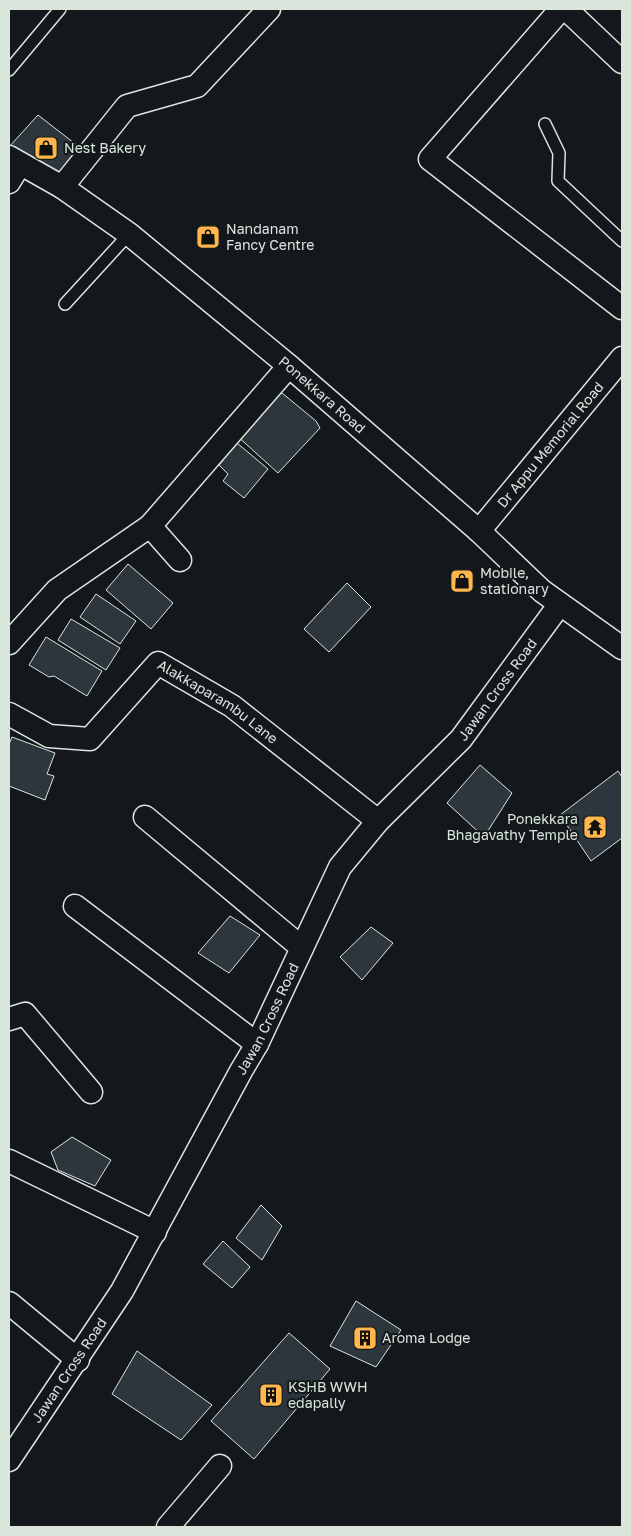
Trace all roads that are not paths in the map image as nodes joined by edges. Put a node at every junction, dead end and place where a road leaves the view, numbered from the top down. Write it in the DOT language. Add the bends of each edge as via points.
graph roads {
  1 [pos="60,9"];
  2 [pos="269,9"];
  3 [pos="561,9"];
  4 [pos="566,9"];
  5 [pos="622,62"];
  6 [pos="9,70"];
  7 [pos="544,124"];
  8 [pos="12,168"];
  9 [pos="62,187"];
  10 [pos="129,234"];
  11 [pos="622,241"];
  12 [pos="65,304"];
  13 [pos="622,308"];
  14 [pos="622,358"];
  15 [pos="290,366"];
  16 [pos="150,526"];
  17 [pos="479,532"];
  18 [pos="180,560"];
  19 [pos="560,604"];
  20 [pos="9,643"];
  21 [pos="622,648"];
  22 [pos="9,714"];
  23 [pos="145,817"];
  24 [pos="378,821"];
  25 [pos="75,906"];
  26 [pos="302,948"];
  27 [pos="9,1019"];
  28 [pos="258,1044"];
  29 [pos="91,1092"];
  30 [pos="9,1161"];
  31 [pos="155,1232"];
  32 [pos="9,1303"];
  33 [pos="78,1360"];
  34 [pos="9,1460"];
  35 [pos="220,1466"];
  36 [pos="168,1527"];
  1 -- 6 [label="lane"];
  2 -- 9 [label="street" via="197,86 128,106"];
  3 -- 13 [label="street" via="430,160"];
  4 -- 5 [label="street"];
  7 -- 11 [label="lane" via="559,153 558,181"];
  8 -- 9 [label="street, Ponekkara Road"];
  9 -- 10 [label="street, Ponekkara Road"];
  10 -- 12 [label="lane"];
  10 -- 15 [label="street, Ponekkara Road"];
  14 -- 17 [label="street, Dr Appu Memorial Road"];
  15 -- 16 [label="street"];
  15 -- 17 [label="street, Ponekkara Road"];
  16 -- 18 [label="street"];
  16 -- 20 [label="street" via="57,590"];
  17 -- 19 [label="street, Ponekkara Road"];
  19 -- 21 [label="street, Ponekkara Road"];
  19 -- 24 [label="street, Jawan Cross Road" via="462,739"];
  22 -- 24 [label="street, Alakkaparambu Lane" via="49,736 90,739 158,663 232,706"];
  23 -- 26 [label="street"];
  24 -- 26 [label="street, Jawan Cross Road" via="340,867"];
  25 -- 28 [label="street"];
  26 -- 28 [label="street, Jawan Cross Road"];
  27 -- 29 [label="street" via="25,1014"];
  28 -- 31 [label="street, Jawan Cross Road"];
  30 -- 31 [label="street"];
  31 -- 33 [label="street, Jawan Cross Road" via="122,1292"];
  32 -- 33 [label="street"];
  33 -- 34 [label="street, Jawan Cross Road"];
  35 -- 36 [label="street"];
}
